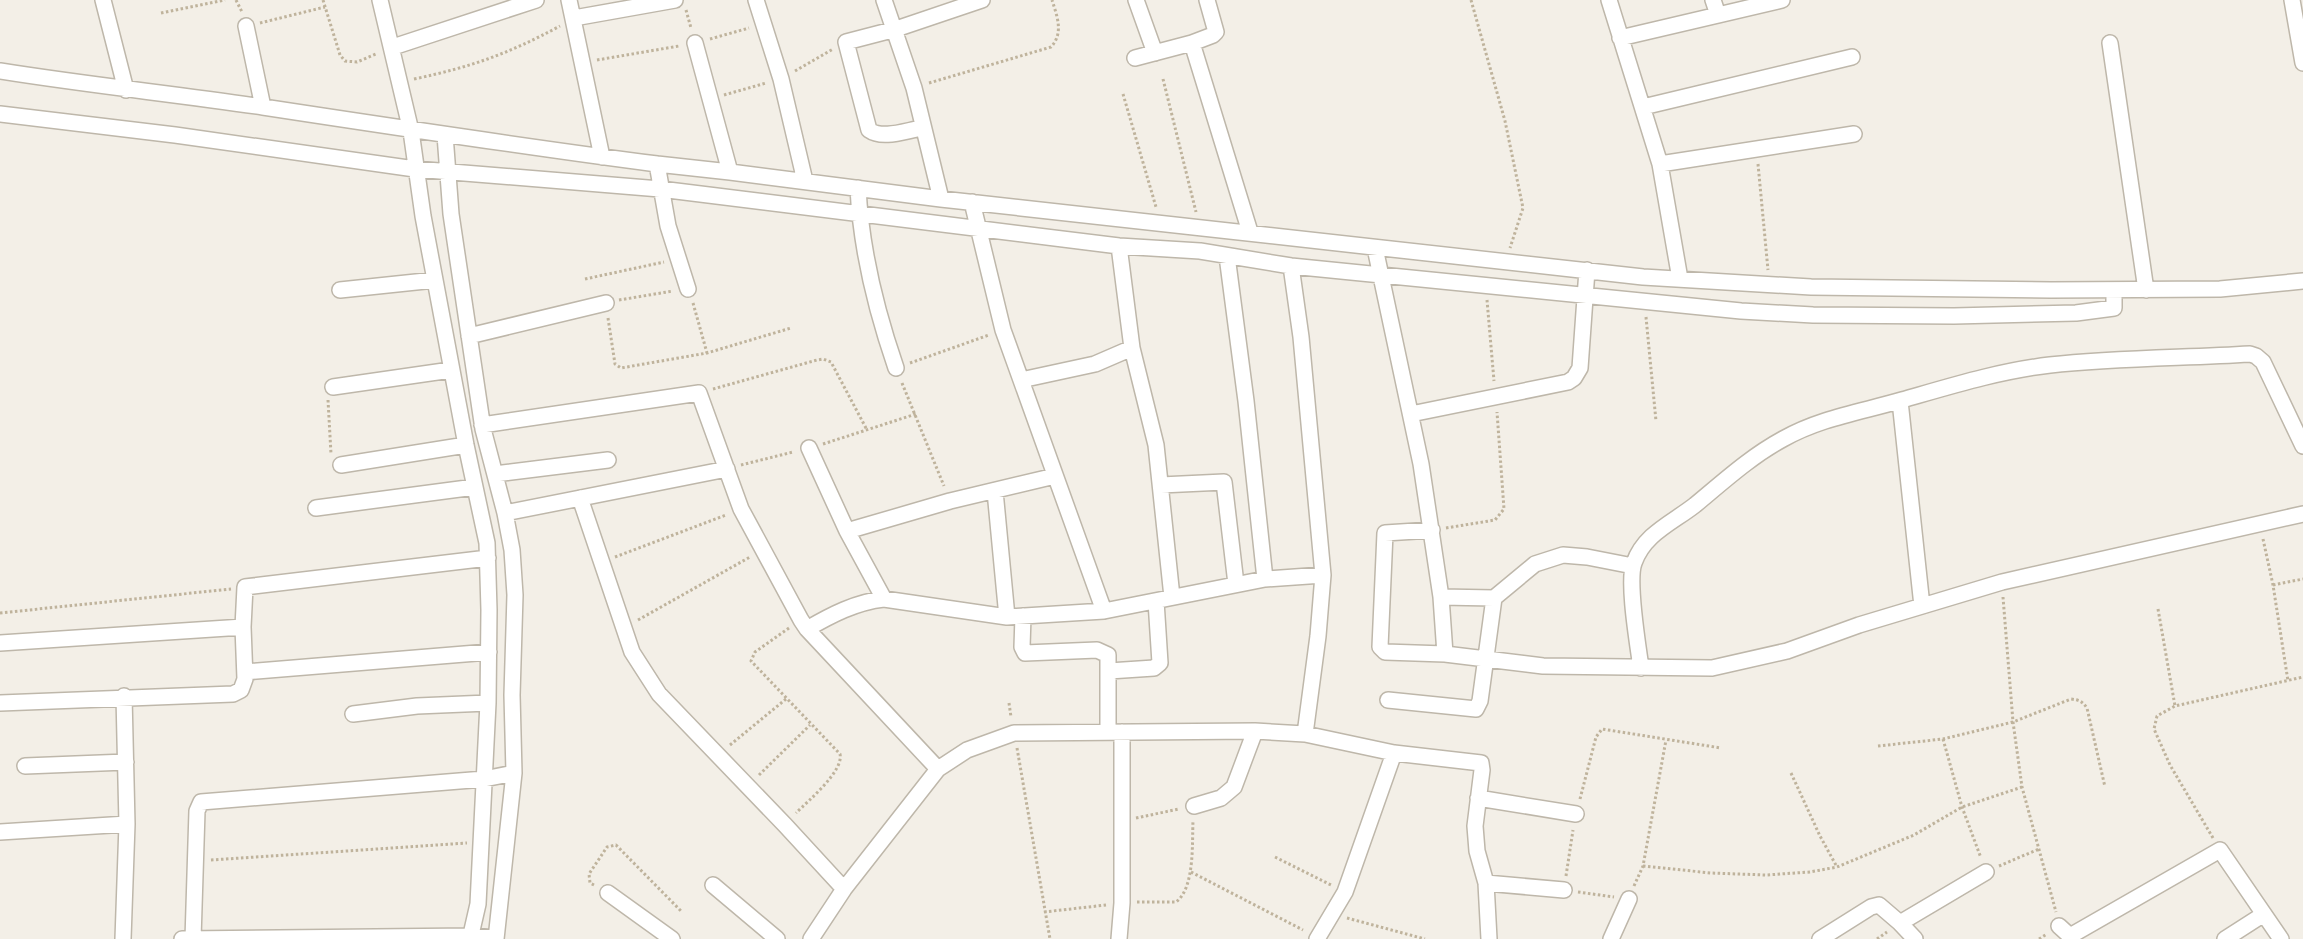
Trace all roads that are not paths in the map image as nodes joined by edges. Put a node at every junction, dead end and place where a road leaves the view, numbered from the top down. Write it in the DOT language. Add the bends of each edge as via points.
graph roads {
  1 [pos="103,0"];
  2 [pos="380,0"];
  3 [pos="536,0"];
  4 [pos="569,0"];
  5 [pos="756,0"];
  6 [pos="884,0"];
  7 [pos="982,0"];
  8 [pos="1136,0"];
  9 [pos="1207,0"];
  10 [pos="1609,0"];
  11 [pos="1713,0"];
  12 [pos="1782,0"];
  13 [pos="2292,0"];
  14 [pos="681,4"];
  15 [pos="1718,15"];
  16 [pos="574,18"];
  17 [pos="246,26"];
  18 [pos="896,29"];
  19 [pos="1620,38"];
  20 [pos="1192,42"];
  21 [pos="2110,42"];
  22 [pos="695,43"];
  23 [pos="393,47"];
  24 [pos="1155,53"];
  25 [pos="1852,57"];
  26 [pos="1135,58"];
  27 [pos="2303,63"];
  28 [pos="0,71"];
  29 [pos="126,90"];
  30 [pos="262,107"];
  31 [pos="1643,107"];
  32 [pos="0,114"];
  33 [pos="923,128"];
  34 [pos="411,131"];
  35 [pos="1854,134"];
  36 [pos="445,135"];
  37 [pos="602,157"];
  38 [pos="657,164"];
  39 [pos="1660,164"];
  40 [pos="415,168"];
  41 [pos="447,171"];
  42 [pos="730,172"];
  43 [pos="805,181"];
  44 [pos="858,188"];
  45 [pos="660,189"];
  46 [pos="941,199"];
  47 [pos="972,202"];
  48 [pos="860,214"];
  49 [pos="978,229"];
  50 [pos="1250,232"];
  51 [pos="1119,246"];
  52 [pos="1375,248"];
  53 [pos="1227,256"];
  54 [pos="1291,266"];
  55 [pos="1587,270"];
  56 [pos="1380,275"];
  57 [pos="1680,279"];
  58 [pos="436,280"];
  59 [pos="2303,281"];
  60 [pos="688,289"];
  61 [pos="340,290"];
  62 [pos="2114,290"];
  63 [pos="2146,290"];
  64 [pos="1585,296"];
  65 [pos="606,303"];
  66 [pos="469,336"];
  67 [pos="1132,348"];
  68 [pos="896,368"];
  69 [pos="451,370"];
  70 [pos="1021,380"];
  71 [pos="333,387"];
  72 [pos="1900,401"];
  73 [pos="1411,414"];
  74 [pos="482,425"];
  75 [pos="466,445"];
  76 [pos="2303,446"];
  77 [pos="808,448"];
  78 [pos="608,460"];
  79 [pos="341,465"];
  80 [pos="727,469"];
  81 [pos="495,474"];
  82 [pos="1055,476"];
  83 [pos="1161,485"];
  84 [pos="475,487"];
  85 [pos="995,491"];
  86 [pos="580,498"];
  87 [pos="316,508"];
  88 [pos="506,513"];
  89 [pos="2303,514"];
  90 [pos="1432,530"];
  91 [pos="847,531"];
  92 [pos="488,558"];
  93 [pos="1633,566"];
  94 [pos="1323,575"];
  95 [pos="1265,579"];
  96 [pos="1236,584"];
  97 [pos="1172,597"];
  98 [pos="1441,597"];
  99 [pos="1494,598"];
  100 [pos="884,599"];
  101 [pos="1156,602"];
  102 [pos="1922,606"];
  103 [pos="1104,610"];
  104 [pos="1023,616"];
  105 [pos="1007,617"];
  106 [pos="804,624"];
  107 [pos="243,627"];
  108 [pos="0,643"];
  109 [pos="489,652"];
  110 [pos="1446,654"];
  111 [pos="1485,660"];
  112 [pos="1641,668"];
  113 [pos="1109,671"];
  114 [pos="245,672"];
  115 [pos="124,696"];
  116 [pos="1388,700"];
  117 [pos="0,702"];
  118 [pos="488,702"];
  119 [pos="353,714"];
  120 [pos="1255,731"];
  121 [pos="1115,732"];
  122 [pos="1305,734"];
  123 [pos="1394,753"];
  124 [pos="126,762"];
  125 [pos="25,766"];
  126 [pos="938,769"];
  127 [pos="514,773"];
  128 [pos="484,780"];
  129 [pos="1478,798"];
  130 [pos="1194,806"];
  131 [pos="1576,814"];
  132 [pos="127,824"];
  133 [pos="0,832"];
  134 [pos="1986,872"];
  135 [pos="1486,883"];
  136 [pos="713,885"];
  137 [pos="844,889"];
  138 [pos="1564,890"];
  139 [pos="608,893"];
  140 [pos="1629,899"];
  141 [pos="2264,914"];
  142 [pos="1900,923"];
  143 [pos="2067,934"];
  144 [pos="471,937"];
  145 [pos="193,938"];
  146 [pos="496,938"];
  147 [pos="1317,938"];
  148 [pos="123,939"];
  149 [pos="182,939"];
  150 [pos="672,939"];
  151 [pos="777,939"];
  152 [pos="811,939"];
  153 [pos="1119,939"];
  154 [pos="1489,939"];
  155 [pos="1611,939"];
  156 [pos="1820,939"];
  157 [pos="1915,939"];
  158 [pos="2225,939"];
  159 [pos="2281,939"];
  1 -- 29 [label="street"];
  2 -- 23 [label="street"];
  3 -- 23 [label="street"];
  4 -- 16 [label="street"];
  5 -- 43 [label="street" via="781,79"];
  6 -- 18 [label="street"];
  7 -- 18 [label="street"];
  8 -- 24 [label="street"];
  9 -- 20 [label="street" via="1216,32"];
  10 -- 19 [label="street"];
  11 -- 15 [label="street"];
  12 -- 15 [label="street"];
  13 -- 27 [label="street"];
  14 -- 16 [label="street"];
  15 -- 19 [label="street"];
  16 -- 37 [label="street"];
  17 -- 30 [label="street"];
  18 -- 33 [label="street"];
  18 -- 33 [label="street" via="846,42 869,130 886,134"];
  19 -- 31 [label="street"];
  20 -- 24 [label="street"];
  20 -- 50 [label="street"];
  21 -- 63 [label="street"];
  22 -- 42 [label="street"];
  23 -- 34 [label="street"];
  24 -- 26 [label="street"];
  25 -- 31 [label="street"];
  28 -- 29 [label="street"];
  29 -- 30 [label="street"];
  30 -- 34 [label="street"];
  31 -- 39 [label="street"];
  32 -- 40 [label="street" via="175,134"];
  33 -- 46 [label="street"];
  34 -- 36 [label="street"];
  34 -- 40 [label="street"];
  35 -- 39 [label="street"];
  36 -- 37 [label="street"];
  36 -- 41 [label="street"];
  37 -- 38 [label="street"];
  38 -- 42 [label="street"];
  38 -- 45 [label="street"];
  39 -- 57 [label="street"];
  40 -- 41 [label="street"];
  40 -- 58 [label="street"];
  41 -- 45 [label="street"];
  41 -- 66 [label="street" via="450,214"];
  42 -- 43 [label="street"];
  43 -- 44 [label="street"];
  44 -- 46 [label="street"];
  44 -- 48 [label="street"];
  45 -- 48 [label="street"];
  45 -- 60 [label="street" via="677,259"];
  46 -- 47 [label="street"];
  47 -- 49 [label="street"];
  47 -- 50 [label="street"];
  48 -- 49 [label="street"];
  48 -- 68 [label="street" via="875,300"];
  49 -- 51 [label="street"];
  49 -- 70 [label="street" via="1004,330"];
  50 -- 52 [label="street"];
  51 -- 53 [label="street"];
  51 -- 67 [label="street"];
  52 -- 55 [label="street"];
  52 -- 56 [label="street"];
  53 -- 54 [label="street"];
  53 -- 95 [label="street"];
  54 -- 56 [label="street"];
  54 -- 94 [label="street" via="1302,346"];
  55 -- 57 [label="street"];
  55 -- 64 [label="street"];
  56 -- 64 [label="street"];
  56 -- 73 [label="street"];
  57 -- 62 [label="street" via="1770,285"];
  58 -- 61 [label="street"];
  58 -- 69 [label="street"];
  59 -- 63 [label="street" via="2220,289"];
  62 -- 63 [label="street"];
  62 -- 64 [label="street" via="2114,307 2111,310 1954,316 1813,315"];
  64 -- 73 [label="street" via="1580,368 1574,378 1568,382"];
  65 -- 66 [label="street"];
  66 -- 74 [label="street"];
  67 -- 70 [label="street" via="1096,364"];
  67 -- 83 [label="street" via="1156,445"];
  69 -- 71 [label="street"];
  69 -- 75 [label="street"];
  70 -- 82 [label="street"];
  72 -- 76 [label="street" via="1973,379 2051,365 2250,354 2263,362"];
  72 -- 93 [label="street" via="1845,414 1782,439 1733,471 1684,514 1653,534 1639,551"];
  72 -- 102 [label="street"];
  73 -- 90 [label="street"];
  74 -- 80 [label="street" via="699,393"];
  74 -- 81 [label="street"];
  75 -- 79 [label="street"];
  75 -- 84 [label="street"];
  77 -- 91 [label="street"];
  78 -- 81 [label="street"];
  80 -- 86 [label="street"];
  80 -- 106 [label="street" via="741,510"];
  81 -- 88 [label="street"];
  82 -- 85 [label="street"];
  82 -- 103 [label="street"];
  83 -- 96 [label="street" via="1224,482"];
  83 -- 97 [label="street"];
  84 -- 87 [label="street"];
  84 -- 92 [label="street"];
  85 -- 91 [label="street"];
  85 -- 105 [label="street"];
  86 -- 88 [label="street"];
  86 -- 137 [label="street" via="632,652 660,694"];
  88 -- 127 [label="street" via="515,595"];
  89 -- 102 [label="street" via="2002,582"];
  90 -- 98 [label="street"];
  90 -- 110 [label="street" via="1385,533 1380,647 1388,653"];
  91 -- 100 [label="street"];
  92 -- 107 [label="street" via="245,587"];
  92 -- 109 [label="street"];
  93 -- 99 [label="street" via="1587,557 1549,558 1535,564"];
  93 -- 112 [label="street" via="1633,602"];
  94 -- 95 [label="street"];
  94 -- 122 [label="street"];
  95 -- 96 [label="street"];
  96 -- 97 [label="street"];
  97 -- 101 [label="street"];
  98 -- 99 [label="street"];
  98 -- 110 [label="street"];
  99 -- 111 [label="street"];
  100 -- 105 [label="street"];
  100 -- 106 [label="street" via="870,600"];
  101 -- 103 [label="street"];
  101 -- 113 [label="street" via="1160,663 1154,668"];
  102 -- 112 [label="street" via="1748,661 1712,668"];
  103 -- 104 [label="street"];
  104 -- 105 [label="street"];
  104 -- 113 [label="street" via="1022,647 1026,653 1102,651 1108,655"];
  106 -- 126 [label="street"];
  107 -- 108 [label="street"];
  107 -- 114 [label="street"];
  109 -- 114 [label="street"];
  109 -- 118 [label="street"];
  110 -- 111 [label="street"];
  111 -- 112 [label="street" via="1543,666"];
  111 -- 116 [label="street" via="1480,701 1476,708"];
  113 -- 121 [label="street"];
  114 -- 115 [label="street" via="243,687 233,694"];
  115 -- 117 [label="street"];
  115 -- 124 [label="street"];
  118 -- 119 [label="street"];
  118 -- 128 [label="street"];
  120 -- 121 [label="street"];
  120 -- 122 [label="street"];
  120 -- 130 [label="street" via="1234,787 1222,798"];
  121 -- 126 [label="street" via="1014,733 967,750"];
  121 -- 153 [label="street" via="1122,821"];
  122 -- 123 [label="street"];
  123 -- 129 [label="street" via="1481,763"];
  123 -- 147 [label="street" via="1345,892"];
  124 -- 125 [label="street"];
  124 -- 132 [label="street"];
  126 -- 137 [label="street"];
  127 -- 128 [label="street"];
  127 -- 146 [label="street"];
  128 -- 144 [label="street" via="478,904"];
  128 -- 145 [label="street" via="206,800 198,806"];
  129 -- 131 [label="street"];
  129 -- 135 [label="street" via="1477,851"];
  132 -- 133 [label="street"];
  132 -- 148 [label="street"];
  134 -- 142 [label="street"];
  135 -- 138 [label="street"];
  135 -- 154 [label="street"];
  136 -- 151 [label="street"];
  137 -- 152 [label="street"];
  139 -- 150 [label="street"];
  140 -- 155 [label="street"];
  141 -- 143 [label="street" via="2220,850"];
  141 -- 158 [label="street"];
  141 -- 159 [label="street"];
  142 -- 156 [label="street" via="1882,906 1875,905"];
  142 -- 157 [label="street"];
  144 -- 145 [label="street"];
  144 -- 146 [label="street"];
  145 -- 149 [label="street"];
}
